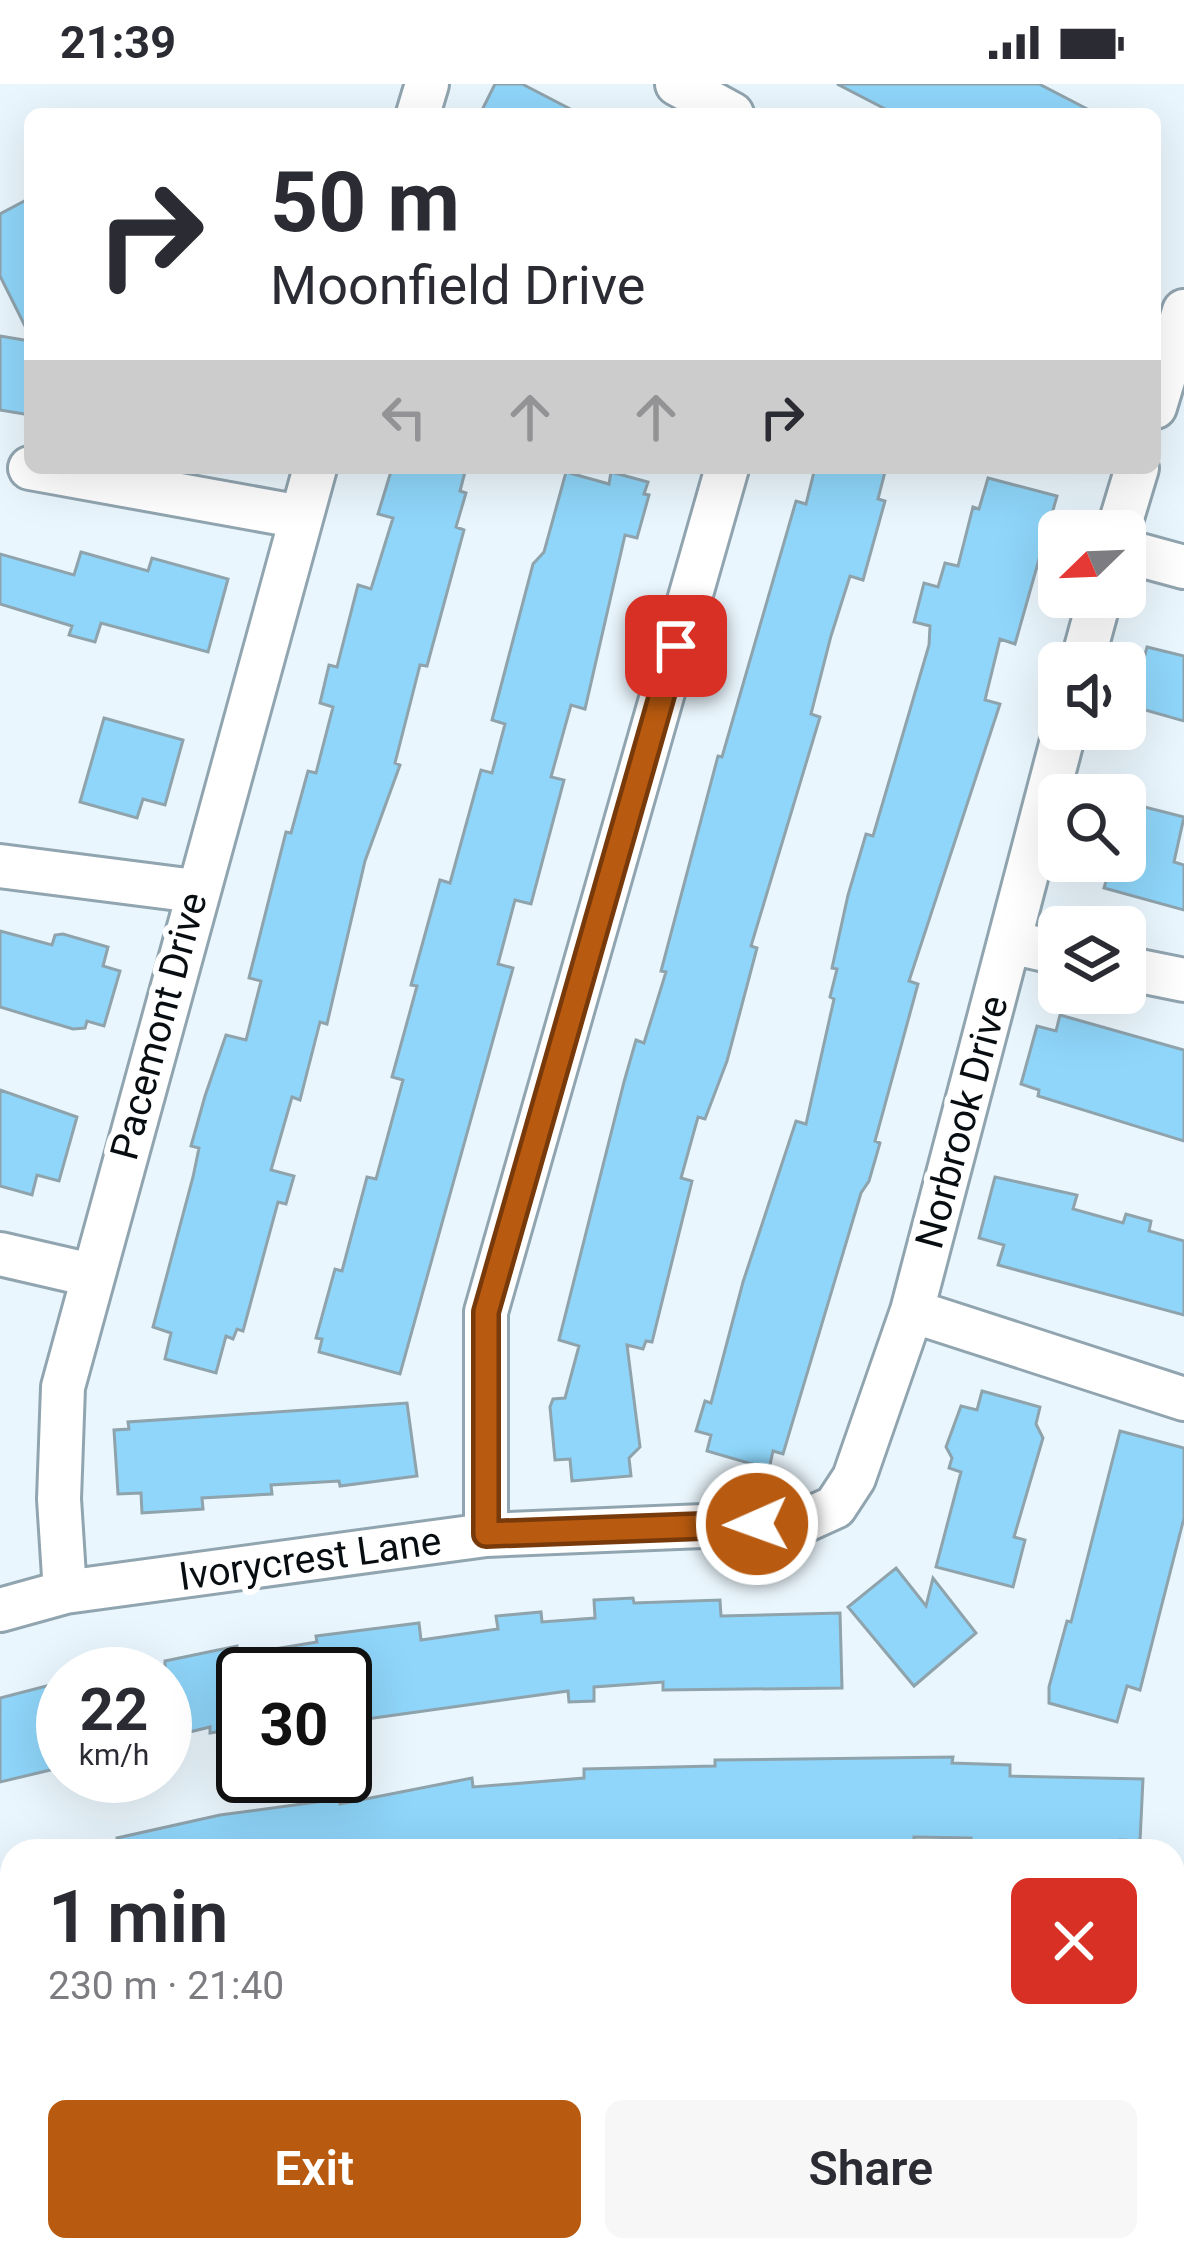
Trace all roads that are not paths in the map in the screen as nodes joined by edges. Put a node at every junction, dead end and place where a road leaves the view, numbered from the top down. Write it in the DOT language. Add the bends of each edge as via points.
graph roads {
  1 [pos="677,84"];
  2 [pos="721,108"];
  3 [pos="1183,312"];
  4 [pos="1161,387"];
  5 [pos="63,474"];
  6 [pos="313,474"];
  7 [pos="725,474"];
  8 [pos="1135,474"];
  9 [pos="1124,510"];
  10 [pos="301,517"];
  11 [pos="1146,557"];
  12 [pos="1184,567"];
  13 [pos="1059,750"];
  14 [pos="0,866"];
  15 [pos="195,891"];
  16 [pos="1009,942"];
  17 [pos="1038,948"];
  18 [pos="1146,972"];
  19 [pos="1184,980"];
  20 [pos="0,1254"];
  21 [pos="92,1275"];
  22 [pos="912,1311"];
  23 [pos="1184,1399"];
  24 [pos="835,1507"];
  25 [pos="486,1534"];
  26 [pos="65,1592"];
  27 [pos="0,1610"];
  1 -- 2 [label="street"];
  3 -- 4 [label="street"];
  5 -- 10 [label="street"];
  6 -- 10 [label="street, Pacemont Drive"];
  7 -- 25 [label="street" via="486,1312"];
  8 -- 9 [label="street"];
  10 -- 15 [label="street, Pacemont Drive"];
  11 -- 12 [label="street"];
  13 -- 16 [label="street, Norbrook Drive"];
  14 -- 15 [label="street"];
  15 -- 21 [label="street, Pacemont Drive"];
  16 -- 17 [label="street"];
  16 -- 22 [label="street, Norbrook Drive"];
  18 -- 19 [label="street"];
  20 -- 21 [label="street"];
  21 -- 26 [label="street, Pacemont Drive" via="63,1387"];
  22 -- 23 [label="street"];
  22 -- 24 [label="street, Norbrook Drive" via="854,1478"];
  24 -- 25 [label="street, Ivorycrest Lane" via="802,1522"];
  25 -- 26 [label="street, Ivorycrest Lane"];
  26 -- 27 [label="street, Ivorycrest Lane"];
}
